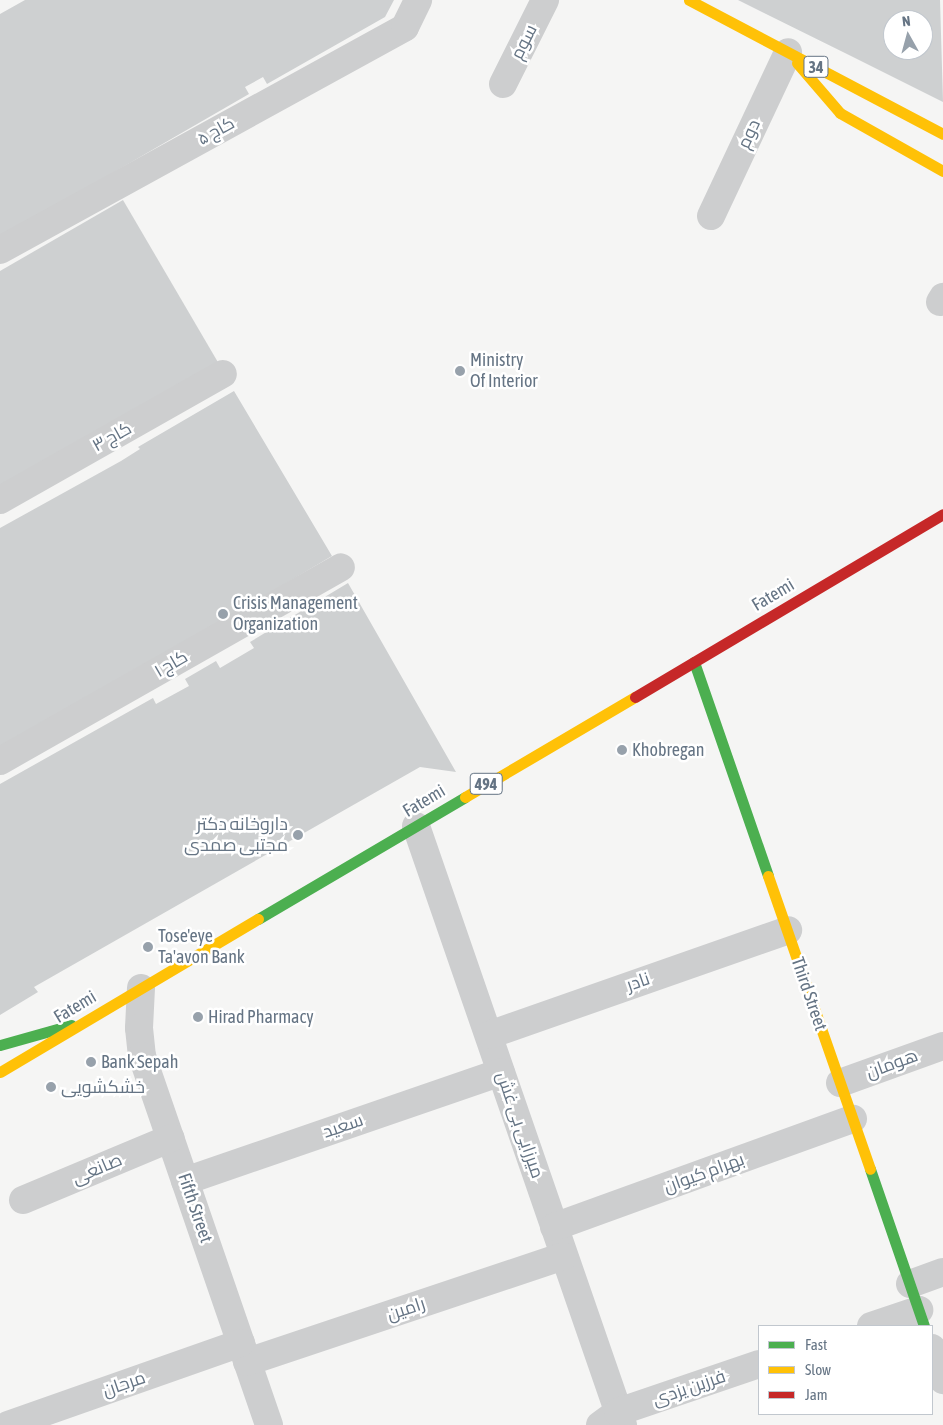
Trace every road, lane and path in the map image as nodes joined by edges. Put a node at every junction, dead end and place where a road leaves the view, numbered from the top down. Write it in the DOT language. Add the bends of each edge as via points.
graph roads {
  1 [pos="418,0"];
  2 [pos="545,0"];
  3 [pos="689,0"];
  4 [pos="788,52"];
  5 [pos="503,84"];
  6 [pos="943,134"];
  7 [pos="943,171"];
  8 [pos="711,216"];
  9 [pos="0,250"];
  10 [pos="223,374"];
  11 [pos="0,500"];
  12 [pos="943,514"];
  13 [pos="341,567"];
  14 [pos="694,662"];
  15 [pos="0,761"];
  16 [pos="416,826"];
  17 [pos="788,930"];
  18 [pos="141,988"];
  19 [pos="87,1020"];
  20 [pos="489,1035"];
  21 [pos="0,1045"];
  22 [pos="943,1046"];
  23 [pos="0,1061"];
  24 [pos="0,1072"];
  25 [pos="501,1072"];
  26 [pos="840,1083"];
  27 [pos="853,1119"];
  28 [pos="171,1138"];
  29 [pos="186,1181"];
  30 [pos="23,1200"];
  31 [pos="554,1227"];
  32 [pos="564,1256"];
  33 [pos="943,1272"];
  34 [pos="910,1284"];
  35 [pos="921,1318"];
  36 [pos="877,1325"];
  37 [pos="933,1351"];
  38 [pos="244,1352"];
  39 [pos="758,1364"];
  40 [pos="943,1380"];
  41 [pos="614,1421"];
  42 [pos="8,1425"];
  43 [pos="269,1425"];
  1 -- 9 [label="street, کاج ۵" via="405,27"];
  2 -- 5 [label="street, سوم"];
  3 -- 4 [label="main road, 34"];
  4 -- 6 [label="main road, 34"];
  4 -- 7 [label="main road" via="840,113"];
  4 -- 8 [label="street, دوم"];
  10 -- 11 [label="street, کاج ۳"];
  12 -- 14 [label="main road, Fatemi / 494"];
  13 -- 15 [label="street, کاج ۱"];
  14 -- 16 [label="main road, Fatemi / 494"];
  14 -- 17 [label="main road, Third Street"];
  16 -- 18 [label="main road, Fatemi / 494"];
  16 -- 20 [label="street, میرزایی بی غش"];
  17 -- 20 [label="street, نادر"];
  17 -- 26 [label="main road, Third Street"];
  18 -- 19 [label="main road, Fatemi / 494"];
  18 -- 28 [label="street, Fifth Street" via="139,1028 142,1056"];
  19 -- 21 [label="main road"];
  19 -- 23 [label="main road"];
  19 -- 24 [label="main road, Fatemi / 494"];
  20 -- 25 [label="street, میرزایی بی غش"];
  22 -- 26 [label="street, هومان"];
  25 -- 29 [label="street, سعید"];
  25 -- 31 [label="street, میرزایی بی غش"];
  26 -- 27 [label="main road, Third Street"];
  27 -- 31 [label="street, بهرام کیوان"];
  27 -- 34 [label="main road, Third Street"];
  28 -- 29 [label="street, Fifth Street"];
  28 -- 30 [label="street, صانعی"];
  29 -- 38 [label="street, Fifth Street"];
  31 -- 32 [label="street, میرزایی بی غش"];
  32 -- 38 [label="street, رامین"];
  32 -- 41 [label="street, میرزایی بی غش"];
  33 -- 34 [label="street"];
  34 -- 35 [label="main road, Third Street"];
  35 -- 36 [label="street"];
  37 -- 40 [label="street"];
  38 -- 42 [label="street, مرجان"];
  38 -- 43 [label="street, Fifth Street"];
  39 -- 41 [label="street, فرزین یزدی"];
}
